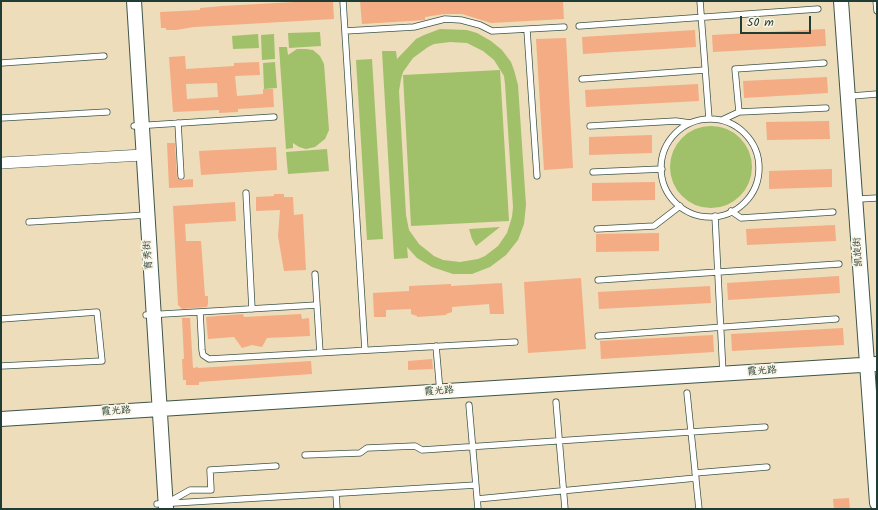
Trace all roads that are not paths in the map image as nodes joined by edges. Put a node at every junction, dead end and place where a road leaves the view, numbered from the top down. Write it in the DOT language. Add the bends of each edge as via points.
graph roads {
  1 [pos="127,1"];
  2 [pos="134,1"];
  3 [pos="343,1"];
  4 [pos="700,1"];
  5 [pos="841,1"];
  6 [pos="847,1"];
  7 [pos="876,1"];
  8 [pos="818,9"];
  9 [pos="877,11"];
  10 [pos="701,18"];
  11 [pos="579,26"];
  12 [pos="564,27"];
  13 [pos="527,30"];
  14 [pos="345,31"];
  15 [pos="104,56"];
  16 [pos="1,63"];
  17 [pos="824,63"];
  18 [pos="705,70"];
  19 [pos="582,79"];
  20 [pos="877,94"];
  21 [pos="852,96"];
  22 [pos="826,108"];
  23 [pos="107,112"];
  24 [pos="739,112"];
  25 [pos="274,117"];
  26 [pos="1,118"];
  27 [pos="709,119"];
  28 [pos="722,120"];
  29 [pos="178,123"];
  30 [pos="690,123"];
  31 [pos="138,126"];
  32 [pos="590,126"];
  33 [pos="139,155"];
  34 [pos="1,162"];
  35 [pos="662,169"];
  36 [pos="593,172"];
  37 [pos="181,176"];
  38 [pos="537,176"];
  39 [pos="246,193"];
  40 [pos="877,198"];
  41 [pos="859,199"];
  42 [pos="680,206"];
  43 [pos="731,211"];
  44 [pos="833,212"];
  45 [pos="143,215"];
  46 [pos="715,216"];
  47 [pos="29,222"];
  48 [pos="597,229"];
  49 [pos="840,264"];
  50 [pos="717,272"];
  51 [pos="315,274"];
  52 [pos="598,280"];
  53 [pos="317,305"];
  54 [pos="252,309"];
  55 [pos="200,312"];
  56 [pos="150,315"];
  57 [pos="1,319"];
  58 [pos="836,319"];
  59 [pos="720,328"];
  60 [pos="598,336"];
  61 [pos="515,342"];
  62 [pos="436,346"];
  63 [pos="365,350"];
  64 [pos="320,353"];
  65 [pos="1,366"];
  66 [pos="874,369"];
  67 [pos="723,377"];
  68 [pos="688,393"];
  69 [pos="440,395"];
  70 [pos="556,402"];
  71 [pos="469,405"];
  72 [pos="155,412"];
  73 [pos="1,419"];
  74 [pos="1,426"];
  75 [pos="765,427"];
  76 [pos="692,432"];
  77 [pos="559,442"];
  78 [pos="472,447"];
  79 [pos="305,455"];
  80 [pos="276,466"];
  81 [pos="767,467"];
  82 [pos="695,475"];
  83 [pos="476,485"];
  84 [pos="563,491"];
  85 [pos="336,494"];
  86 [pos="477,498"];
  87 [pos="877,504"];
  88 [pos="161,506"];
  89 [pos="337,509"];
  90 [pos="478,509"];
  91 [pos="565,509"];
  92 [pos="698,509"];
  1 -- 31 [label="street, 育秀街"];
  2 -- 31 [label="street, 育秀街"];
  3 -- 14 [label="lane"];
  4 -- 10 [label="lane"];
  5 -- 66 [label="street, 凯旋街"];
  6 -- 21 [label="street, 凯旋街"];
  7 -- 9 [label="lane"];
  8 -- 10 [label="lane"];
  10 -- 11 [label="lane"];
  10 -- 18 [label="lane"];
  12 -- 13 [label="lane"];
  13 -- 14 [label="lane" via="492,31 466,21 445,19 414,27"];
  13 -- 38 [label="lane"];
  14 -- 63 [label="lane"];
  15 -- 16 [label="lane"];
  17 -- 24 [label="lane" via="735,69"];
  18 -- 19 [label="lane"];
  18 -- 27 [label="lane"];
  20 -- 21 [label="lane"];
  21 -- 41 [label="street, 凯旋街"];
  22 -- 24 [label="lane"];
  23 -- 26 [label="lane"];
  24 -- 28 [label="lane"];
  25 -- 29 [label="lane"];
  27 -- 28 [label="lane"];
  27 -- 30 [label="lane"];
  28 -- 43 [label="lane" via="736,126 748,137 756,150 759,165 757,180 751,194 740,206"];
  29 -- 31 [label="lane"];
  29 -- 37 [label="lane"];
  30 -- 32 [label="lane" via="676,121"];
  30 -- 35 [label="lane" via="676,132 666,146 661,162"];
  31 -- 33 [label="street, 育秀街"];
  33 -- 34 [label="street"];
  33 -- 45 [label="street, 育秀街"];
  35 -- 36 [label="lane"];
  35 -- 42 [label="lane" via="662,179 669,194"];
  39 -- 54 [label="lane"];
  40 -- 41 [label="lane"];
  41 -- 66 [label="street, 凯旋街"];
  42 -- 46 [label="lane" via="695,214"];
  42 -- 48 [label="lane" via="654,226"];
  43 -- 44 [label="lane" via="741,218"];
  43 -- 46 [label="lane"];
  45 -- 47 [label="lane"];
  45 -- 56 [label="street, 育秀街"];
  46 -- 50 [label="lane"];
  49 -- 50 [label="lane"];
  50 -- 52 [label="lane"];
  50 -- 59 [label="lane"];
  51 -- 53 [label="lane"];
  53 -- 54 [label="lane"];
  53 -- 64 [label="lane"];
  54 -- 55 [label="lane"];
  55 -- 56 [label="lane"];
  55 -- 64 [label="lane" via="202,350 209,359"];
  56 -- 72 [label="street, 育秀街"];
  57 -- 65 [label="lane" via="97,312 102,361"];
  58 -- 59 [label="lane"];
  59 -- 60 [label="lane"];
  59 -- 67 [label="lane"];
  61 -- 62 [label="lane"];
  62 -- 63 [label="lane"];
  62 -- 69 [label="lane"];
  63 -- 64 [label="lane"];
  66 -- 67 [label="street, 霞光路"];
  66 -- 87 [label="street, 凯旋街"];
  67 -- 69 [label="street, 霞光路"];
  68 -- 76 [label="lane"];
  69 -- 72 [label="street, 霞光路"];
  70 -- 77 [label="lane"];
  71 -- 78 [label="lane"];
  72 -- 73 [label="street, 霞光路"];
  72 -- 74 [label="street, 霞光路"];
  72 -- 88 [label="street, 育秀街"];
  75 -- 76 [label="lane"];
  76 -- 77 [label="lane"];
  76 -- 82 [label="lane"];
  77 -- 78 [label="lane"];
  77 -- 84 [label="lane"];
  78 -- 79 [label="lane" via="422,450 415,446 367,448 360,452"];
  78 -- 83 [label="lane"];
  80 -- 88 [label="lane" via="210,470 211,490 190,490"];
  81 -- 82 [label="lane"];
  82 -- 84 [label="lane"];
  82 -- 92 [label="lane"];
  83 -- 85 [label="lane"];
  83 -- 86 [label="lane"];
  84 -- 86 [label="lane"];
  84 -- 91 [label="lane"];
  85 -- 88 [label="lane"];
  85 -- 89 [label="lane"];
  86 -- 90 [label="lane"];
}
